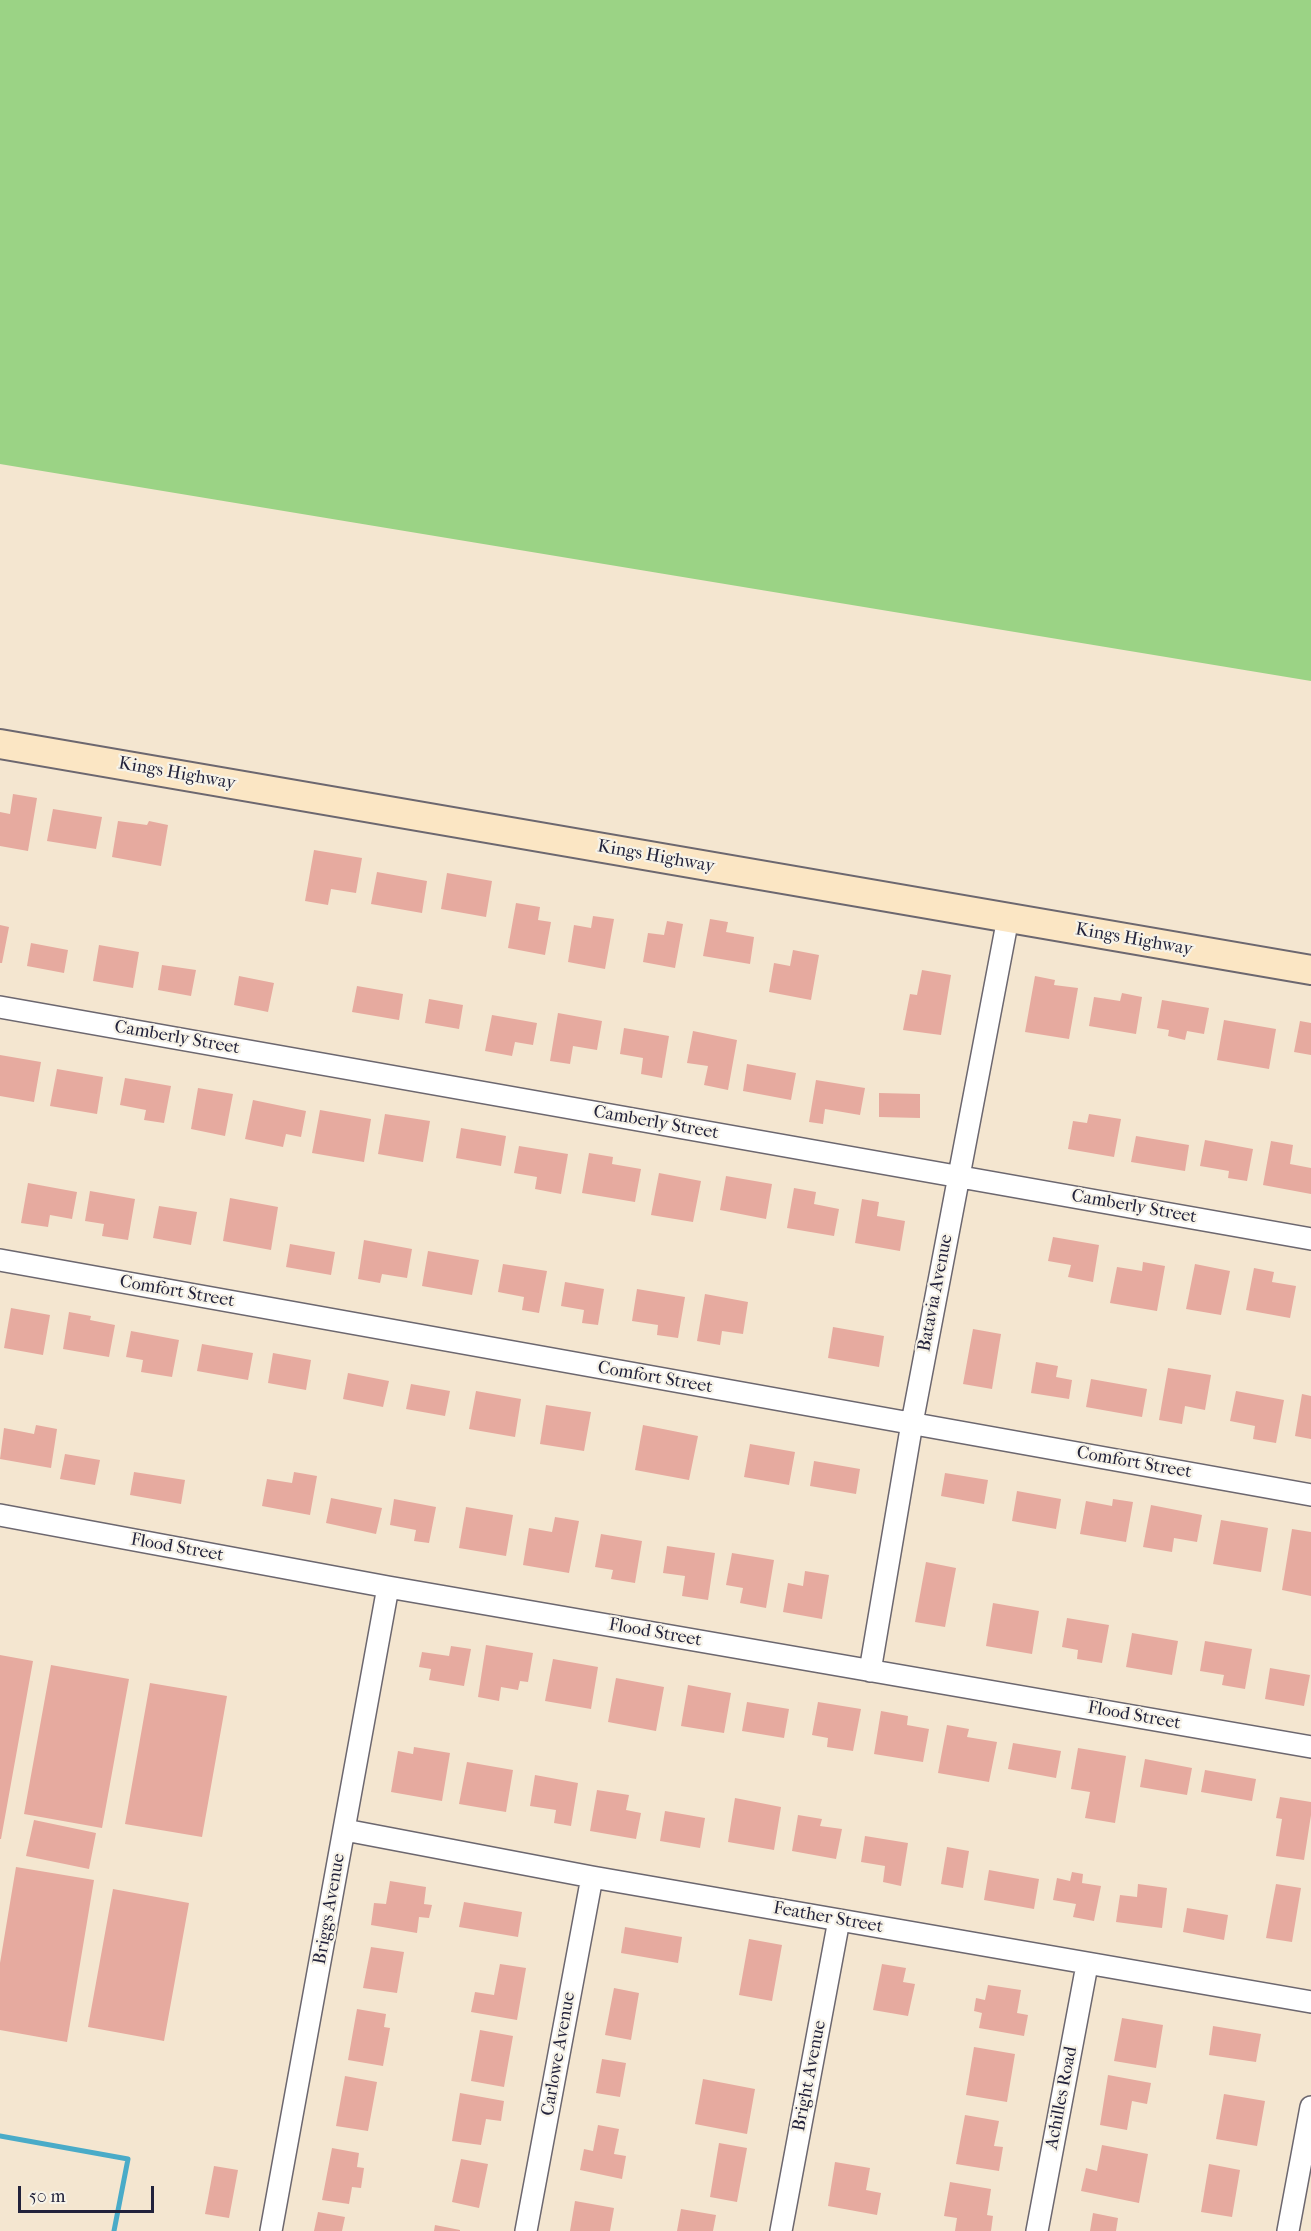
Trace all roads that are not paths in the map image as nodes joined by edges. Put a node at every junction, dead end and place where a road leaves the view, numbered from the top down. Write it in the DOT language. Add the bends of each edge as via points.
graph roads {
  1 [pos="0,744"];
  2 [pos="1008,918"];
  3 [pos="1311,970"];
  4 [pos="0,1007"];
  5 [pos="958,1176"];
  6 [pos="1311,1239"];
  7 [pos="0,1260"];
  8 [pos="912,1424"];
  9 [pos="1311,1495"];
  10 [pos="0,1515"];
  11 [pos="388,1587"];
  12 [pos="870,1671"];
  13 [pos="1311,1747"];
  14 [pos="345,1830"];
  15 [pos="592,1877"];
  16 [pos="839,1920"];
  17 [pos="1087,1965"];
  18 [pos="1311,2002"];
  19 [pos="1311,2107"];
  20 [pos="271,2231"];
  21 [pos="526,2231"];
  22 [pos="781,2231"];
  23 [pos="1037,2231"];
  24 [pos="1288,2231"];
  1 -- 2 [label="street, Kings Highway"];
  2 -- 3 [label="street, Kings Highway"];
  2 -- 5 [label="street, Batavia Avenue"];
  4 -- 5 [label="street, Camberly Street"];
  5 -- 6 [label="street, Camberly Street"];
  5 -- 8 [label="street, Batavia Avenue"];
  7 -- 8 [label="street, Comfort Street"];
  8 -- 9 [label="street, Comfort Street"];
  8 -- 12 [label="street, Batavia Avenue"];
  10 -- 11 [label="street, Flood Street"];
  11 -- 12 [label="street, Flood Street"];
  11 -- 14 [label="street, Briggs Avenue"];
  12 -- 13 [label="street, Flood Street"];
  14 -- 15 [label="street, Feather Street"];
  14 -- 20 [label="street, Briggs Avenue"];
  15 -- 16 [label="street, Feather Street"];
  15 -- 21 [label="street, Carlowe Avenue"];
  16 -- 17 [label="street, Feather Street"];
  16 -- 22 [label="street, Bright Avenue"];
  17 -- 18 [label="street, Feather Street"];
  17 -- 23 [label="street, Achilles Road"];
  19 -- 24 [label="street"];
}
